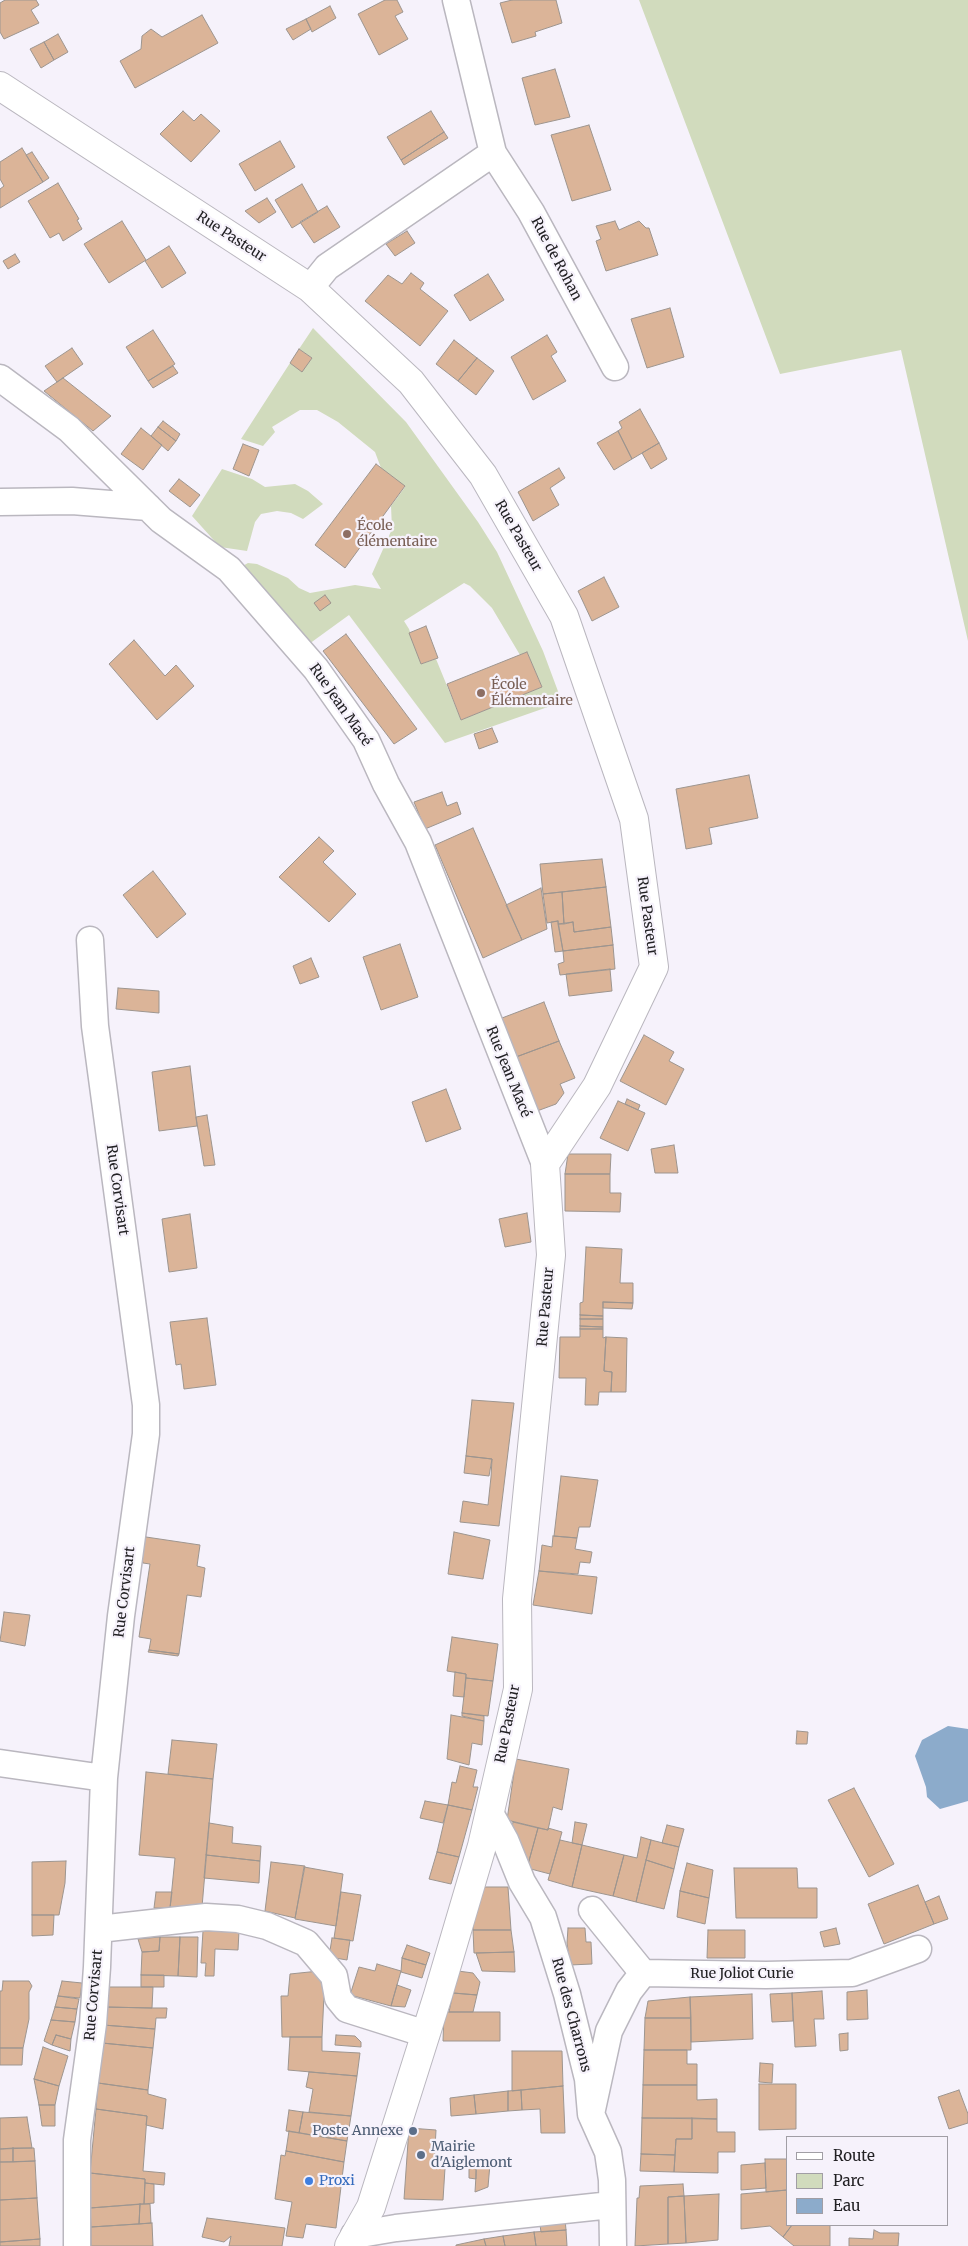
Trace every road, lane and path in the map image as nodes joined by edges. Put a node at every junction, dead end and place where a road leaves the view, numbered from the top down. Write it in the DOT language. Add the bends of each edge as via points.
graph roads {
  1 [pos="456,0"];
  2 [pos="0,86"];
  3 [pos="493,153"];
  4 [pos="310,288"];
  5 [pos="614,367"];
  6 [pos="0,378"];
  7 [pos="0,502"];
  8 [pos="148,507"];
  9 [pos="90,940"];
  10 [pos="545,1164"];
  11 [pos="0,1763"];
  12 [pos="104,1778"];
  13 [pos="490,1812"];
  14 [pos="592,1910"];
  15 [pos="99,1929"];
  16 [pos="918,1949"];
  17 [pos="643,1973"];
  18 [pos="426,2034"];
  19 [pos="591,2114"];
  20 [pos="611,2206"];
  21 [pos="352,2241"];
  22 [pos="77,2246"];
  23 [pos="613,2246"];
  1 -- 3 [label="street, Rue de Rohan"];
  2 -- 4 [label="street, Rue Pasteur"];
  3 -- 4 [label="street" via="327,267"];
  3 -- 5 [label="street, Rue de Rohan" via="531,212"];
  4 -- 10 [label="street, Rue Pasteur" via="411,382 483,475 564,616 634,819 654,966 597,1086"];
  6 -- 8 [label="street, Rue Jean Macé" via="69,429"];
  7 -- 8 [label="street" via="72,501"];
  8 -- 10 [label="street, Rue Jean Macé" via="229,569 316,669 366,740 418,842"];
  9 -- 12 [label="street, Rue Corvisart" via="95,1026 146,1405 146,1434 121,1616"];
  10 -- 13 [label="street, Rue Pasteur" via="551,1255 517,1599 518,1689"];
  11 -- 12 [label="street"];
  12 -- 15 [label="street, Rue Corvisart"];
  13 -- 18 [label="street, Rue Pasteur"];
  13 -- 19 [label="street, Rue des Charrons" via="522,1882 543,1917 576,2028 588,2079"];
  14 -- 17 [label="street"];
  15 -- 18 [label="street" via="206,1917 238,1918 267,1926 306,1943 334,1976 338,1998 346,2010"];
  15 -- 22 [label="street, Rue Corvisart" via="93,2024 77,2140"];
  16 -- 17 [label="street, Rue Joliot Curie" via="852,1973"];
  17 -- 19 [label="street, Rue des Charrons" via="628,1991 609,2031"];
  18 -- 21 [label="street, Rue Pasteur" via="371,2207"];
  19 -- 20 [label="street, Rue des Charrons" via="608,2152"];
  20 -- 21 [label="street" via="396,2228"];
  20 -- 23 [label="street, Rue des Charrons"];
}
